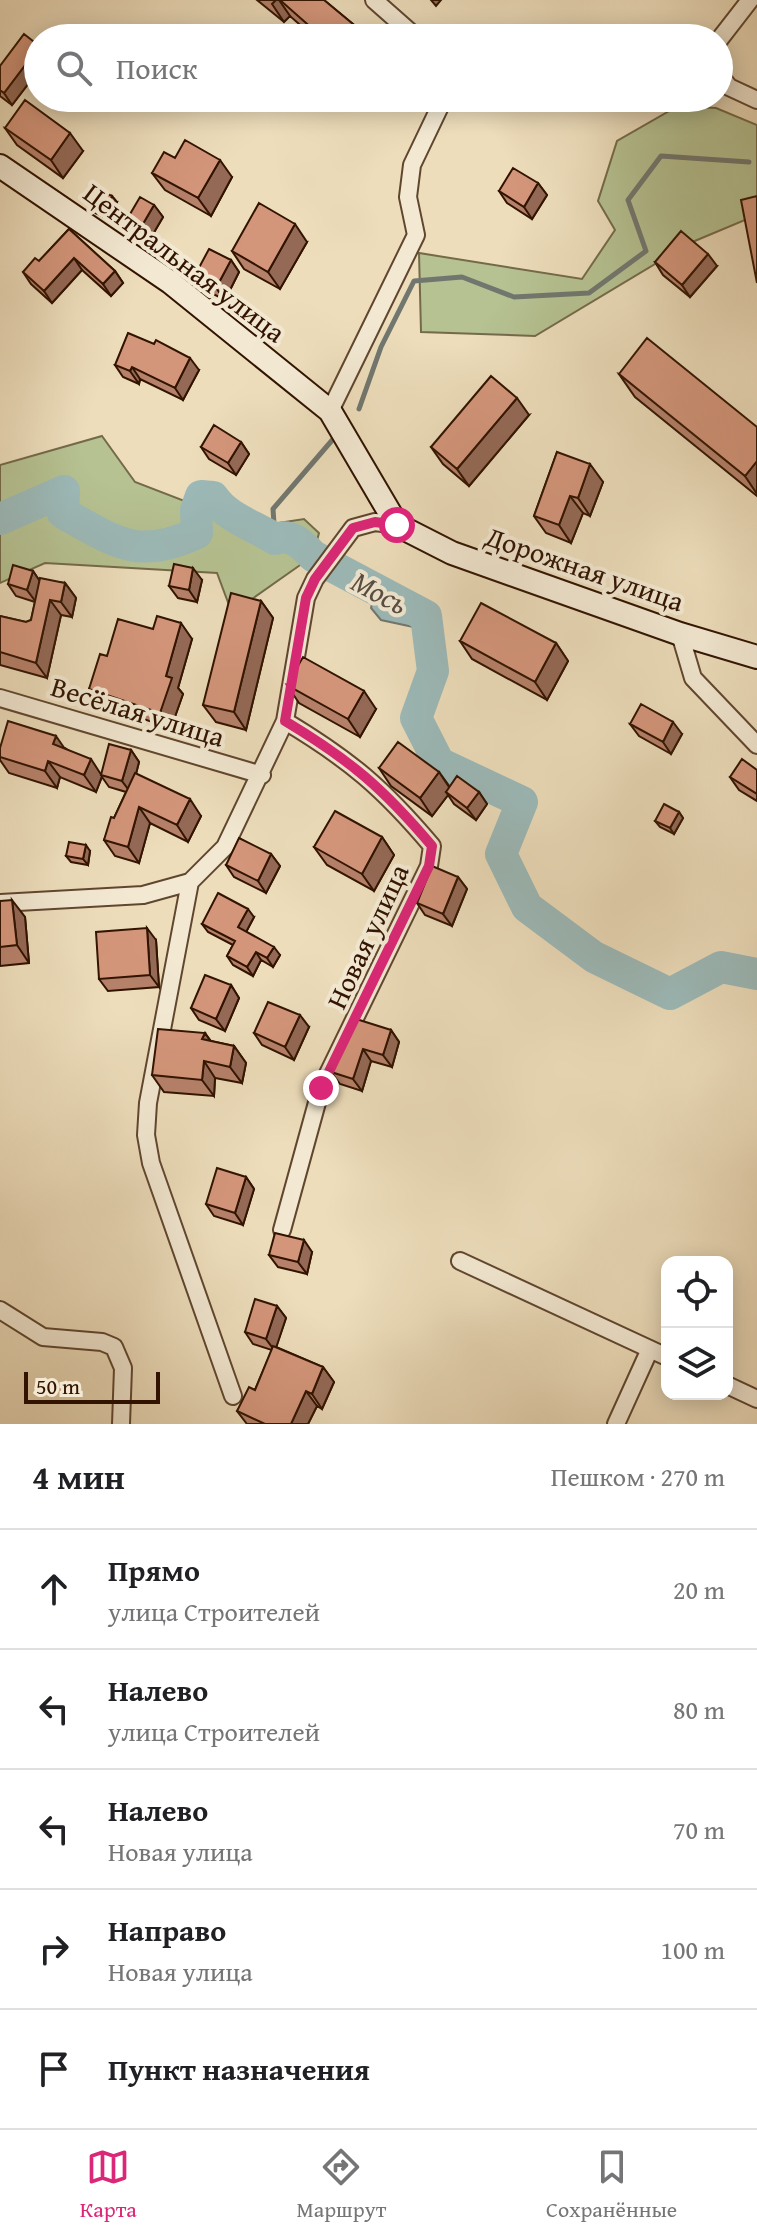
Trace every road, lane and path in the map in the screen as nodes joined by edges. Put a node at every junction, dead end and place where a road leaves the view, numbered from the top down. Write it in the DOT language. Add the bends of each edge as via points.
graph roads {
  1 [pos="374,0"];
  2 [pos="750,0"];
  3 [pos="401,24"];
  4 [pos="731,24"];
  5 [pos="733,89"];
  6 [pos="757,100"];
  7 [pos="437,112"];
  8 [pos="0,166"];
  9 [pos="330,411"];
  10 [pos="397,525"];
  11 [pos="680,634"];
  12 [pos="757,657"];
  13 [pos="0,698"];
  14 [pos="285,721"];
  15 [pos="757,745"];
  16 [pos="262,775"];
  17 [pos="190,882"];
  18 [pos="0,903"];
  19 [pos="282,1230"];
  20 [pos="460,1261"];
  21 [pos="0,1310"];
  22 [pos="650,1349"];
  23 [pos="661,1354"];
  24 [pos="733,1388"];
  25 [pos="233,1396"];
  26 [pos="757,1399"];
  27 [pos="121,1424"];
  28 [pos="616,1424"];
  1 -- 3 [label="street"];
  2 -- 4 [label="street"];
  5 -- 6 [label="street"];
  7 -- 9 [label="street" via="412,165 408,197 416,235"];
  8 -- 9 [label="street, Центральная улица" via="170,282"];
  9 -- 10 [label="street"];
  10 -- 11 [label="street, Дорожная улица" via="452,553"];
  10 -- 14 [label="street" via="375,522 353,528 315,579 306,598"];
  11 -- 12 [label="street, Дорожная улица"];
  11 -- 15 [label="street" via="693,678"];
  13 -- 16 [label="street, Весёлая улица"];
  14 -- 16 [label="street"];
  14 -- 19 [label="street, Новая улица" via="346,758 393,800 432,846 423,880 321,1088"];
  16 -- 17 [label="street" via="225,847"];
  17 -- 18 [label="street" via="143,895"];
  17 -- 25 [label="street" via="146,1135 151,1163"];
  20 -- 22 [label="street"];
  21 -- 27 [label="street" via="43,1337 114,1347 123,1368"];
  22 -- 23 [label="street"];
  22 -- 28 [label="street"];
  24 -- 26 [label="street"];
}
